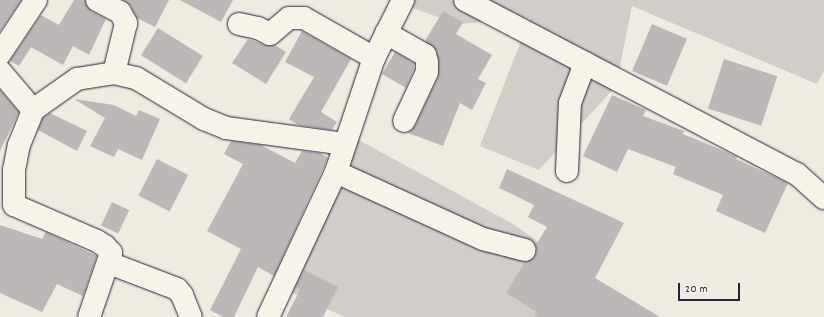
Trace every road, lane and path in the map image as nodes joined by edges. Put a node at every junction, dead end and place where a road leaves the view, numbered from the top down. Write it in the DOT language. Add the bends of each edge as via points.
graph roads {
  1 [pos="36,0"];
  2 [pos="97,0"];
  3 [pos="403,0"];
  4 [pos="465,0"];
  5 [pos="239,24"];
  6 [pos="386,33"];
  7 [pos="0,54"];
  8 [pos="374,58"];
  9 [pos="585,63"];
  10 [pos="0,71"];
  11 [pos="114,74"];
  12 [pos="33,110"];
  13 [pos="404,121"];
  14 [pos="344,144"];
  15 [pos="567,171"];
  16 [pos="336,172"];
  17 [pos="824,198"];
  18 [pos="525,250"];
  19 [pos="109,263"];
  20 [pos="89,317"];
  21 [pos="191,317"];
  22 [pos="268,317"];
  1 -- 7 [label="street"];
  2 -- 11 [label="street" via="120,12 126,23"];
  3 -- 6 [label="street"];
  4 -- 9 [label="street"];
  5 -- 8 [label="street" via="258,28 270,34 289,18 304,18"];
  6 -- 8 [label="street"];
  6 -- 13 [label="street" via="425,55 427,62 427,72"];
  8 -- 14 [label="street"];
  9 -- 15 [label="street" via="570,103"];
  9 -- 17 [label="street" via="797,174"];
  10 -- 12 [label="street"];
  11 -- 12 [label="street" via="77,79"];
  11 -- 14 [label="street" via="136,78 204,119 226,128"];
  12 -- 19 [label="street" via="19,145 14,170 14,205 105,246 111,253"];
  14 -- 16 [label="street"];
  16 -- 18 [label="street" via="483,239"];
  16 -- 22 [label="street"];
  19 -- 20 [label="street"];
  19 -- 21 [label="street" via="176,289 182,295"];
}
